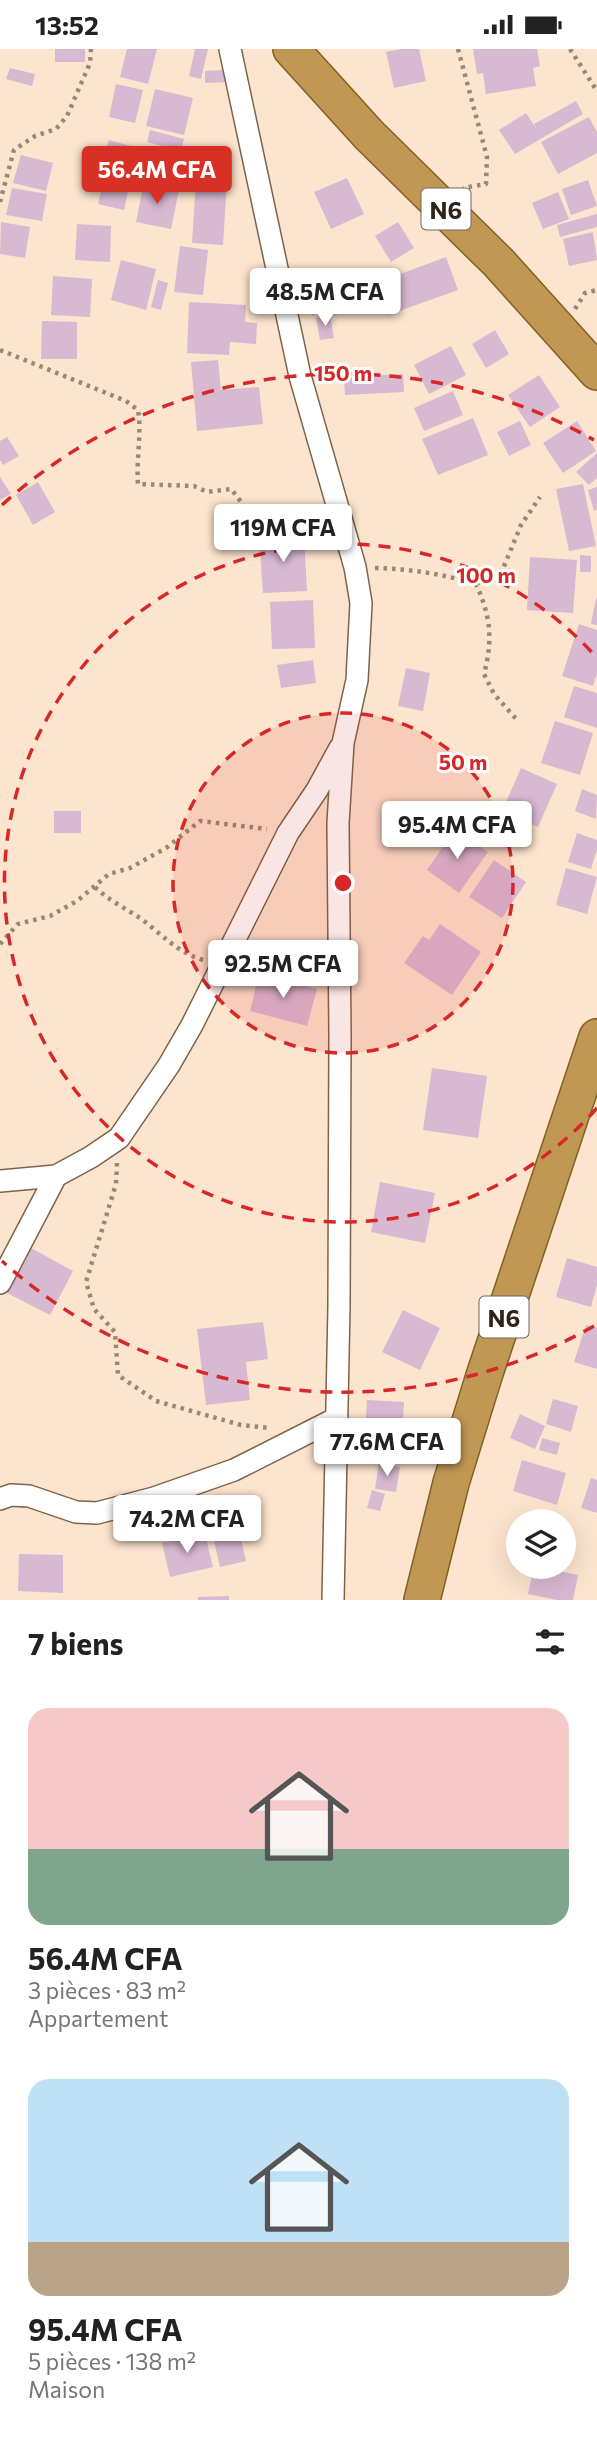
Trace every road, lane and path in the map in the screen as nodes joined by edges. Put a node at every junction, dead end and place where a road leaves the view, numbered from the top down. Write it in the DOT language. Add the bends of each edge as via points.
graph roads {
  1 [pos="91,49"];
  2 [pos="230,49"];
  3 [pos="291,49"];
  4 [pos="458,49"];
  5 [pos="570,49"];
  6 [pos="597,91"];
  7 [pos="431,194"];
  8 [pos="0,202"];
  9 [pos="0,350"];
  10 [pos="597,372"];
  11 [pos="540,497"];
  12 [pos="355,567"];
  13 [pos="476,584"];
  14 [pos="518,721"];
  15 [pos="343,743"];
  16 [pos="288,833"];
  17 [pos="95,887"];
  18 [pos="0,944"];
  19 [pos="220,965"];
  20 [pos="597,1037"];
  21 [pos="119,1137"];
  22 [pos="56,1176"];
  23 [pos="0,1181"];
  24 [pos="0,1283"];
  25 [pos="337,1418"];
  26 [pos="299,1435"];
  27 [pos="0,1499"];
  28 [pos="333,1600"];
  29 [pos="422,1600"];
  1 -- 8 [label="path" via="90,63 67,116 56,129 14,150"];
  2 -- 12 [label="street" via="300,376"];
  3 -- 7 [label="highway, N6" via="369,135"];
  4 -- 7 [label="path" via="487,157 486,184"];
  5 -- 6 [label="path"];
  7 -- 10 [label="highway, N6"];
  9 -- 12 [label="path" via="127,401 138,410 138,484 194,486 207,492 231,489 246,508 304,523 333,537"];
  11 -- 13 [label="path" via="521,525 502,571"];
  12 -- 13 [label="path" via="408,569"];
  12 -- 15 [label="street" via="361,603 358,680"];
  13 -- 14 [label="path" via="488,610 491,648 484,674 494,694"];
  15 -- 16 [label="street"];
  15 -- 25 [label="street" via="338,824"];
  16 -- 17 [label="path" via="200,821 166,848 109,874"];
  16 -- 19 [label="street"];
  17 -- 18 [label="path" via="50,916 18,924"];
  17 -- 19 [label="path" via="188,955"];
  19 -- 21 [label="street" via="169,1065"];
  20 -- 29 [label="highway, N6" via="484,1376"];
  21 -- 22 [label="street"];
  21 -- 26 [label="path" via="116,1184 86,1282 94,1309 115,1332 118,1375 156,1401 241,1425"];
  22 -- 23 [label="street"];
  22 -- 24 [label="street"];
  25 -- 26 [label="street"];
  25 -- 28 [label="street"];
  26 -- 27 [label="street" via="234,1471 97,1513 76,1512 29,1496"];
}
